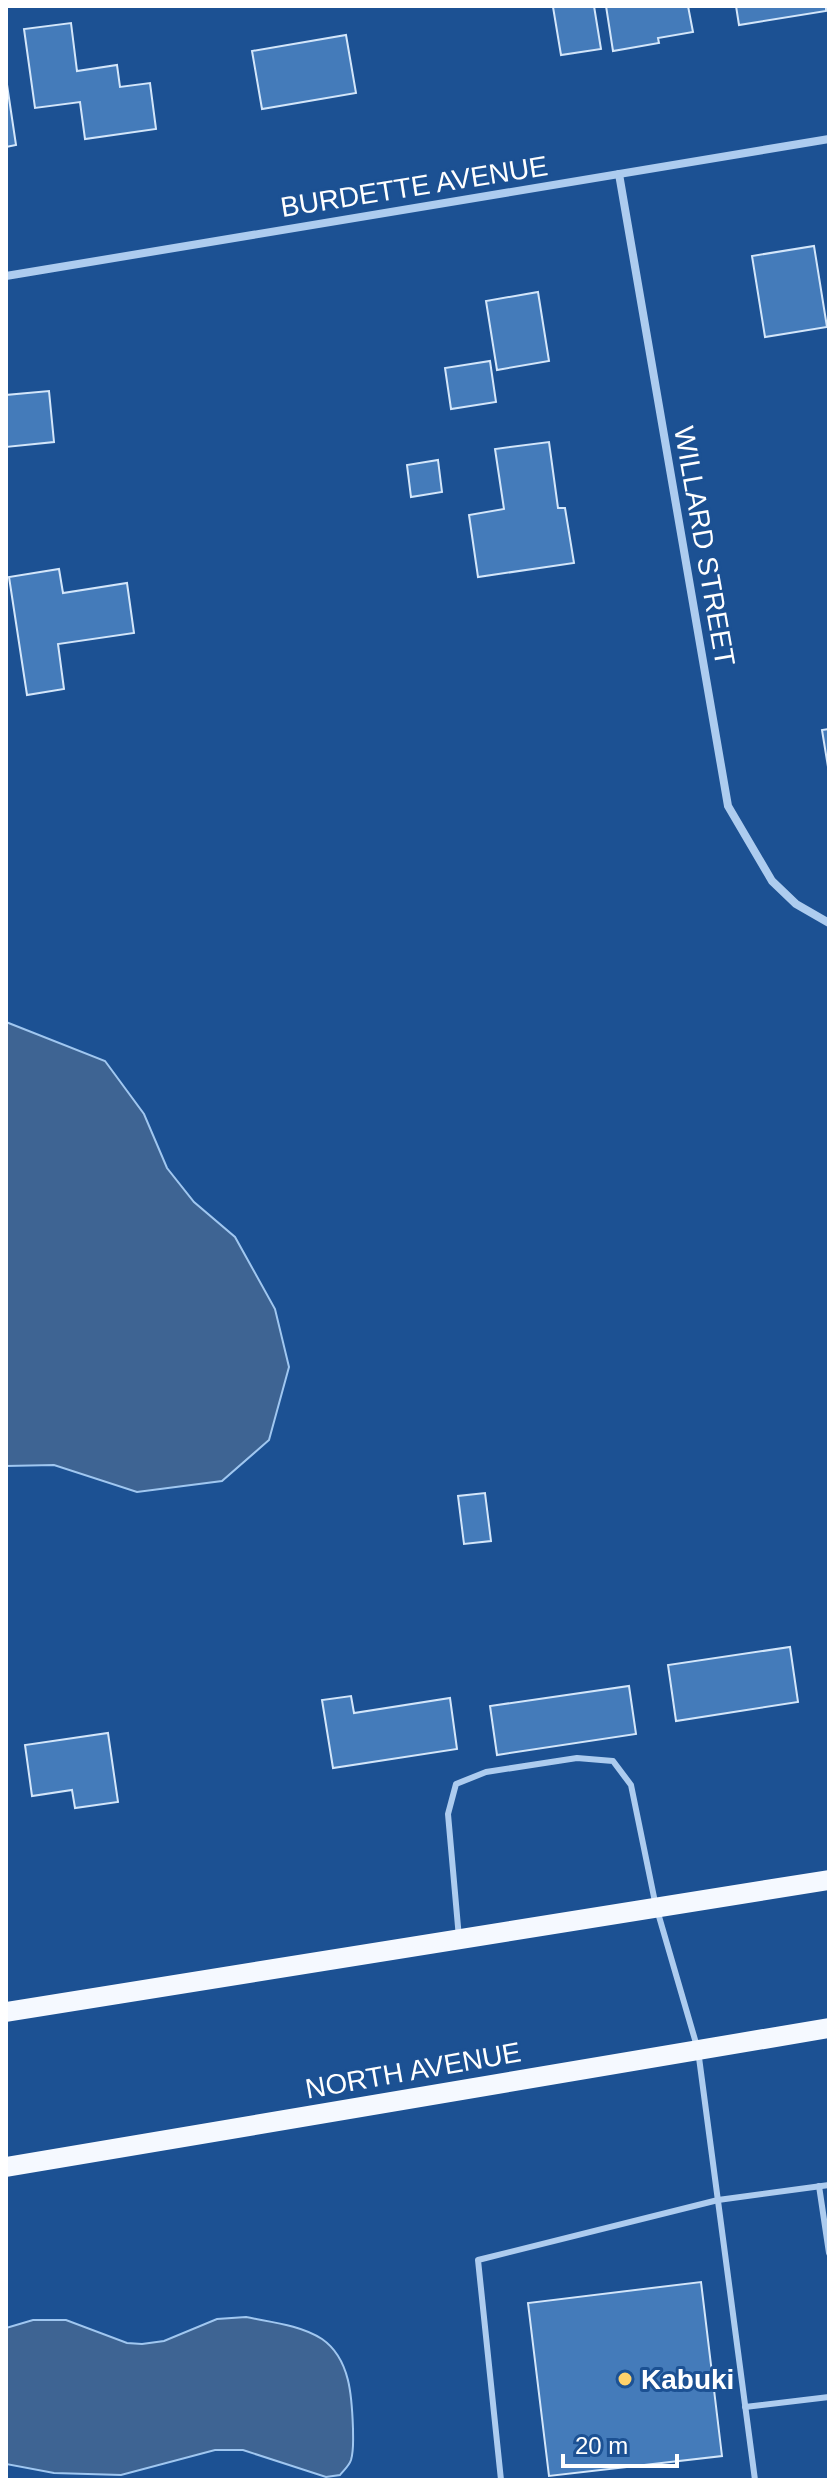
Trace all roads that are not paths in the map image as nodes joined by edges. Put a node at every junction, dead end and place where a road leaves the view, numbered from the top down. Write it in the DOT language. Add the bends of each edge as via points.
graph roads {
  1 [pos="829,139"];
  2 [pos="619,174"];
  3 [pos="6,276"];
  4 [pos="829,923"];
  5 [pos="829,1880"];
  6 [pos="656,1907"];
  7 [pos="459,1939"];
  8 [pos="6,2012"];
  9 [pos="829,2028"];
  10 [pos="698,2050"];
  11 [pos="6,2167"];
  12 [pos="829,2185"];
  13 [pos="819,2186"];
  14 [pos="718,2200"];
  15 [pos="829,2253"];
  16 [pos="829,2397"];
  17 [pos="745,2407"];
  18 [pos="501,2480"];
  19 [pos="755,2480"];
  1 -- 2 [label="street, BURDETTE AVENUE"];
  2 -- 3 [label="street, BURDETTE AVENUE"];
  2 -- 4 [label="street, WILLARD STREET" via="728,806 772,881 796,904"];
  5 -- 6 [label="main road"];
  6 -- 7 [label="main road"];
  6 -- 7 [label="lane" via="631,1785 613,1761 577,1758 486,1772 456,1784 448,1814"];
  6 -- 10 [label="lane"];
  7 -- 8 [label="main road"];
  9 -- 10 [label="main road, NORTH AVENUE"];
  10 -- 11 [label="main road, NORTH AVENUE"];
  10 -- 14 [label="lane"];
  12 -- 13 [label="lane"];
  13 -- 14 [label="lane"];
  13 -- 15 [label="lane"];
  14 -- 17 [label="lane"];
  14 -- 18 [label="lane" via="478,2260"];
  16 -- 17 [label="lane"];
  17 -- 19 [label="lane"];
}
